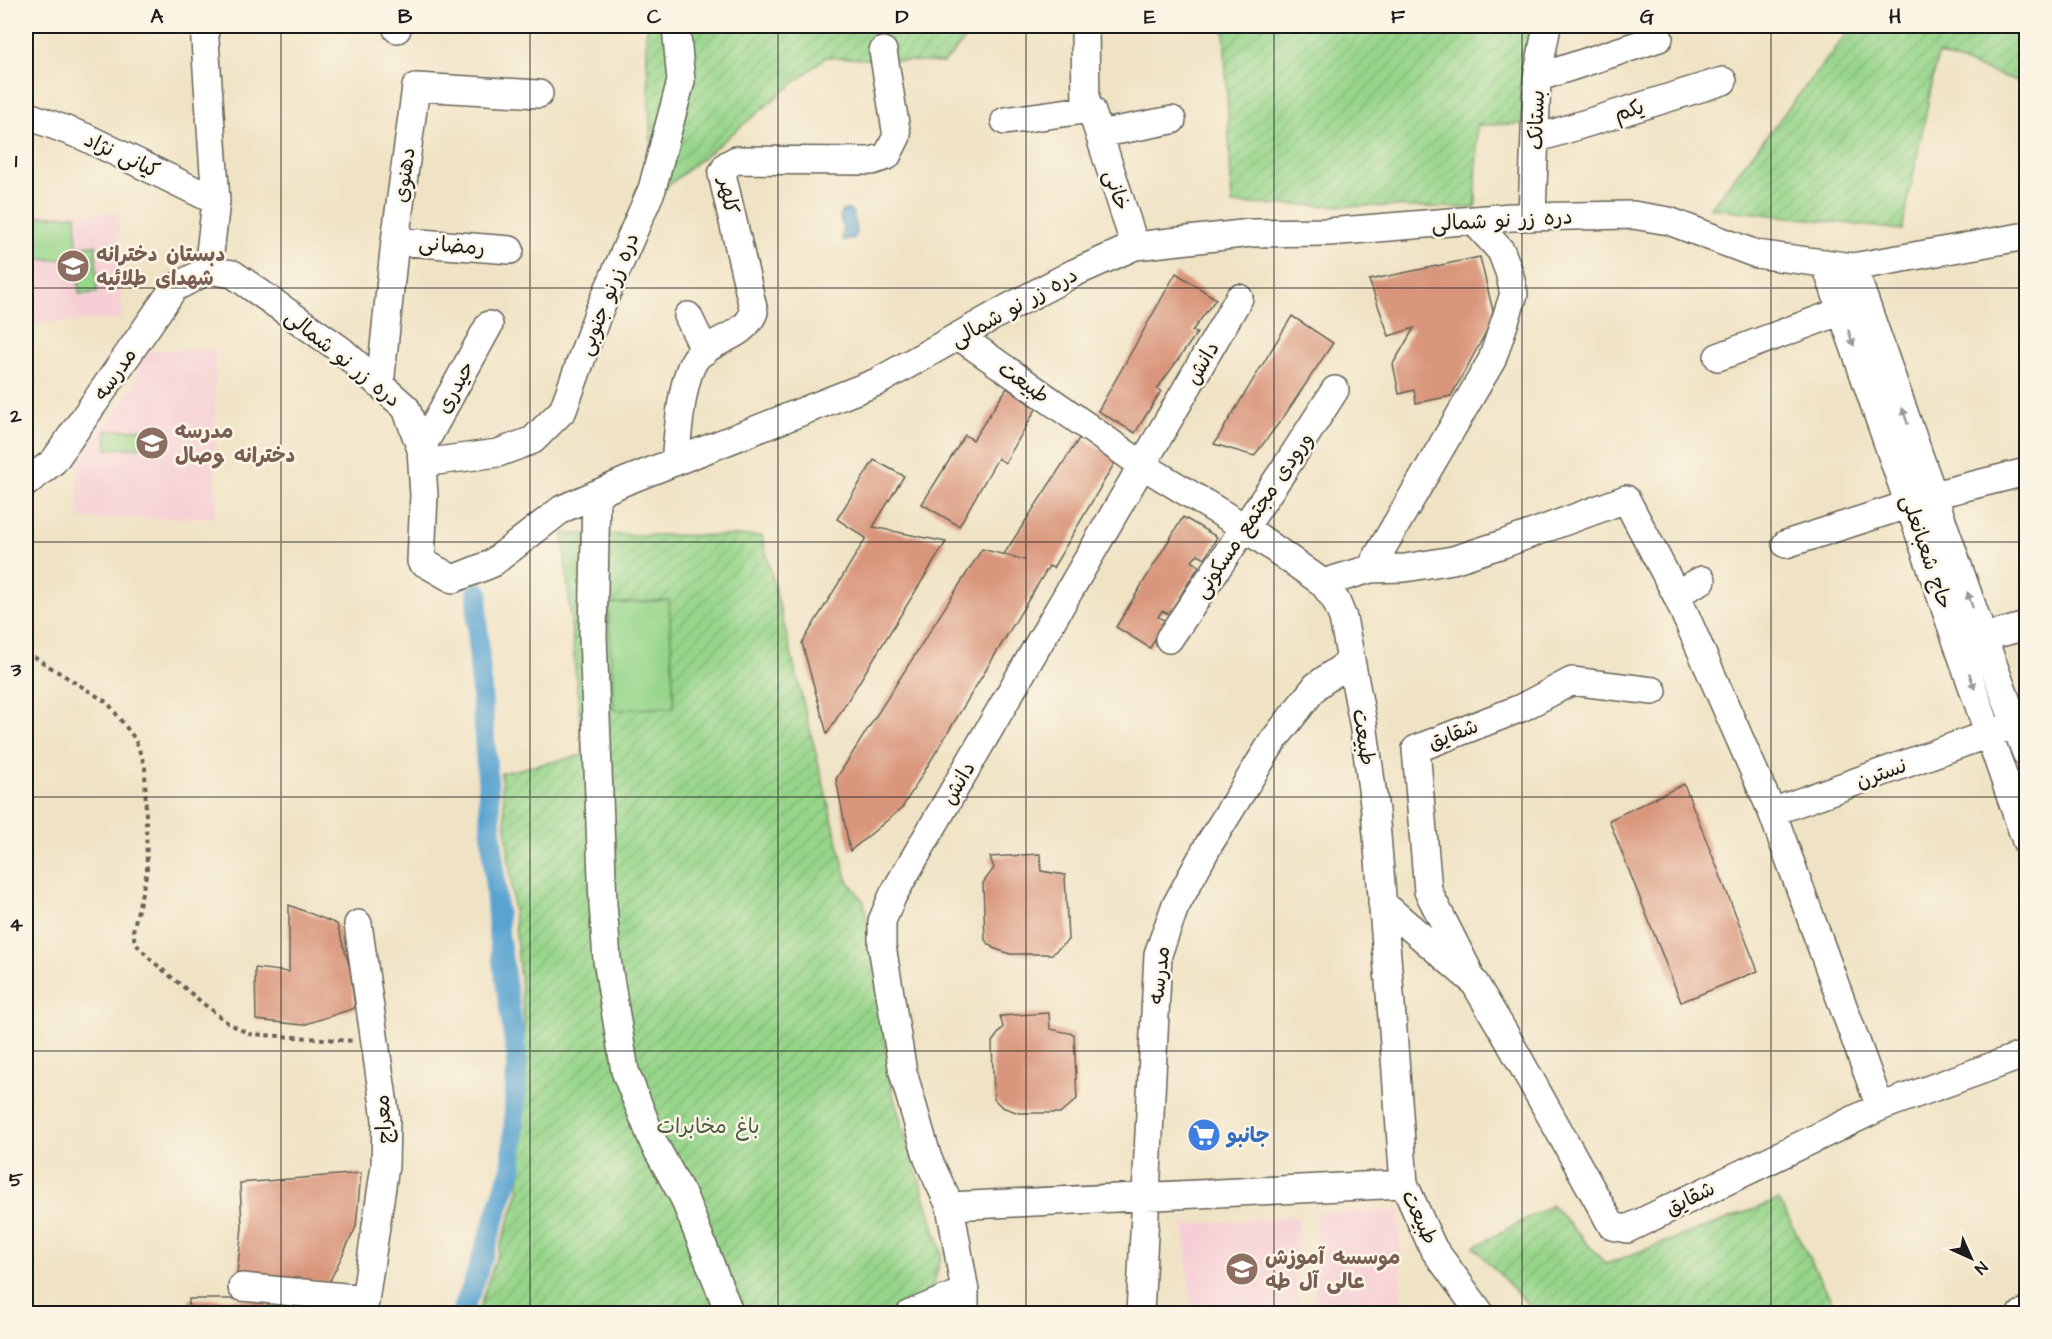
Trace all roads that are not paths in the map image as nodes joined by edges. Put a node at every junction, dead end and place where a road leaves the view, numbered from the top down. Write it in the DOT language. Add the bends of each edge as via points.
graph roads {
  1 [pos="204,26"];
  2 [pos="676,26"];
  3 [pos="1085,26"];
  4 [pos="1546,26"];
  5 [pos="1659,39"];
  6 [pos="884,51"];
  7 [pos="1538,78"];
  8 [pos="1723,81"];
  9 [pos="539,94"];
  10 [pos="1086,110"];
  11 [pos="26,115"];
  12 [pos="1172,120"];
  13 [pos="1005,121"];
  14 [pos="1099,134"];
  15 [pos="1535,139"];
  16 [pos="216,201"];
  17 [pos="1532,215"];
  18 [pos="1473,220"];
  19 [pos="2026,236"];
  20 [pos="395,241"];
  21 [pos="1135,246"];
  22 [pos="510,250"];
  23 [pos="1825,263"];
  24 [pos="1853,267"];
  25 [pos="220,272"];
  26 [pos="1239,298"];
  27 [pos="1842,311"];
  28 [pos="687,316"];
  29 [pos="489,325"];
  30 [pos="960,337"];
  31 [pos="705,351"];
  32 [pos="1718,357"];
  33 [pos="380,385"];
  34 [pos="1335,390"];
  35 [pos="421,456"];
  36 [pos="675,462"];
  37 [pos="1142,465"];
  38 [pos="2026,472"];
  39 [pos="26,483"];
  40 [pos="596,494"];
  41 [pos="1921,500"];
  42 [pos="1245,527"];
  43 [pos="1786,544"];
  44 [pos="1370,569"];
  45 [pos="1702,580"];
  46 [pos="1323,583"];
  47 [pos="1676,594"];
  48 [pos="2026,627"];
  49 [pos="1169,639"];
  50 [pos="1971,641"];
  51 [pos="1351,661"];
  52 [pos="1653,691"];
  53 [pos="2016,724"];
  54 [pos="1990,733"];
  55 [pos="2026,753"];
  56 [pos="2016,775"];
  57 [pos="1772,812"];
  58 [pos="2026,842"];
  59 [pos="1382,903"];
  60 [pos="358,924"];
  61 [pos="1474,982"];
  62 [pos="2026,1054"];
  63 [pos="1880,1107"];
  64 [pos="1404,1184"];
  65 [pos="1144,1198"];
  66 [pos="950,1206"];
  67 [pos="242,1287"];
  68 [pos="965,1302"];
  69 [pos="364,1306"];
  70 [pos="2026,1312"];
  71 [pos="730,1314"];
  72 [pos="910,1314"];
  73 [pos="1140,1314"];
  74 [pos="1481,1314"];
  75 [pos="2022,1314"];
  1 -- 16 [label="street"];
  2 -- 35 [label="street, دره زرنو جنوبی" via="681,81 652,189 598,313 563,410 533,440 498,453"];
  3 -- 10 [label="street, خانی"];
  4 -- 7 [label="street, بستانک"];
  5 -- 7 [label="street"];
  6 -- 31 [label="street, کلهر" via="897,136 887,156 872,161 736,160 727,165 722,174 754,312 742,330"];
  7 -- 15 [label="street, بستانک"];
  8 -- 15 [label="street, یکم"];
  9 -- 20 [label="street, دهنوی" via="416,87"];
  10 -- 13 [label="street"];
  10 -- 14 [label="street, خانی" via="1091,109"];
  11 -- 16 [label="street, کیانی نژاد" via="85,137"];
  12 -- 14 [label="street"];
  14 -- 21 [label="street, خانی"];
  15 -- 17 [label="street, بستانک"];
  16 -- 25 [label="street"];
  17 -- 18 [label="street, دره زر نو شمالی"];
  17 -- 23 [label="street, دره زر نو شمالی" via="1633,215 1669,221 1756,254"];
  18 -- 21 [label="street, دره زر نو شمالی" via="1328,232 1251,233"];
  18 -- 44 [label="street" via="1501,251 1514,294 1492,360"];
  19 -- 24 [label="street, دره زر نو شمالی"];
  20 -- 22 [label="street, رمضانی"];
  20 -- 33 [label="street, دهنوی"];
  21 -- 30 [label="street, دره زر نو شمالی" via="1074,273"];
  23 -- 24 [label="street, دره زر نو شمالی"];
  23 -- 27 [label="street, حاج شعبانعلی"];
  41 -- 24 [label="street, حاج شعبانعلی, one-way"];
  25 -- 33 [label="street, دره زر نو شمالی" via="341,350"];
  25 -- 39 [label="street, مدرسه" via="174,288 54,461"];
  26 -- 37 [label="street, دانش"];
  27 -- 32 [label="street"];
  27 -- 41 [label="street, حاج شعبانعلی, one-way"];
  28 -- 31 [label="street"];
  29 -- 35 [label="street, حیدری"];
  30 -- 36 [label="street, دره زر نو شمالی" via="877,382"];
  30 -- 37 [label="street, طبیعت"];
  31 -- 36 [label="street, کلهر" via="696,358 686,381"];
  33 -- 35 [label="street, دره زر نو شمالی" via="406,408"];
  34 -- 42 [label="street, ورودی مجتمع مسکونی"];
  35 -- 40 [label="street, دره زر نو شمالی" via="421,561 453,579 490,564 562,509"];
  36 -- 40 [label="street, دره زر نو شمالی"];
  37 -- 42 [label="street, طبیعت"];
  37 -- 66 [label="street, دانش" via="893,895 882,921 882,946 903,1072 928,1159"];
  38 -- 41 [label="street"];
  40 -- 71 [label="street" via="593,635 603,904 625,1071 654,1144 684,1198"];
  41 -- 43 [label="street"];
  41 -- 50 [label="street, حاج شعبانعلی"];
  42 -- 46 [label="street, طبیعت"];
  42 -- 49 [label="street, ورودی مجتمع مسکونی"];
  44 -- 46 [label="street"];
  44 -- 47 [label="street" via="1453,560 1626,499"];
  45 -- 47 [label="street"];
  46 -- 51 [label="street, طبیعت" via="1343,618"];
  47 -- 57 [label="street"];
  48 -- 50 [label="street"];
  50 -- 53 [label="street, حاج شعبانعلی"];
  50 -- 54 [label="street, حاج شعبانعلی, one-way"];
  51 -- 59 [label="street, طبیعت" via="1375,811"];
  51 -- 65 [label="street, مدرسه" via="1316,686 1273,741 1175,907 1158,954"];
  52 -- 61 [label="street, شقایق" via="1572,681 1521,708 1416,749 1428,891"];
  53 -- 54 [label="street, نسترن"];
  53 -- 55 [label="street, حاج شعبانعلی"];
  54 -- 56 [label="street, حاج شعبانعلی"];
  54 -- 57 [label="street, نسترن"];
  56 -- 58 [label="street, حاج شعبانعلی"];
  57 -- 63 [label="street"];
  59 -- 61 [label="street, شقایق"];
  59 -- 64 [label="street, طبیعت"];
  60 -- 69 [label="street, معراج" via="386,1119 385,1166"];
  61 -- 63 [label="street, شقایق" via="1612,1226 1627,1229"];
  62 -- 63 [label="street, شقایق"];
  64 -- 65 [label="street"];
  64 -- 74 [label="street, طبیعت" via="1433,1248"];
  65 -- 66 [label="street"];
  65 -- 73 [label="street, مدرسه"];
  66 -- 68 [label="street, دانش"];
  67 -- 69 [label="street"];
  68 -- 72 [label="street"];
  70 -- 75 [label="street"];
}
